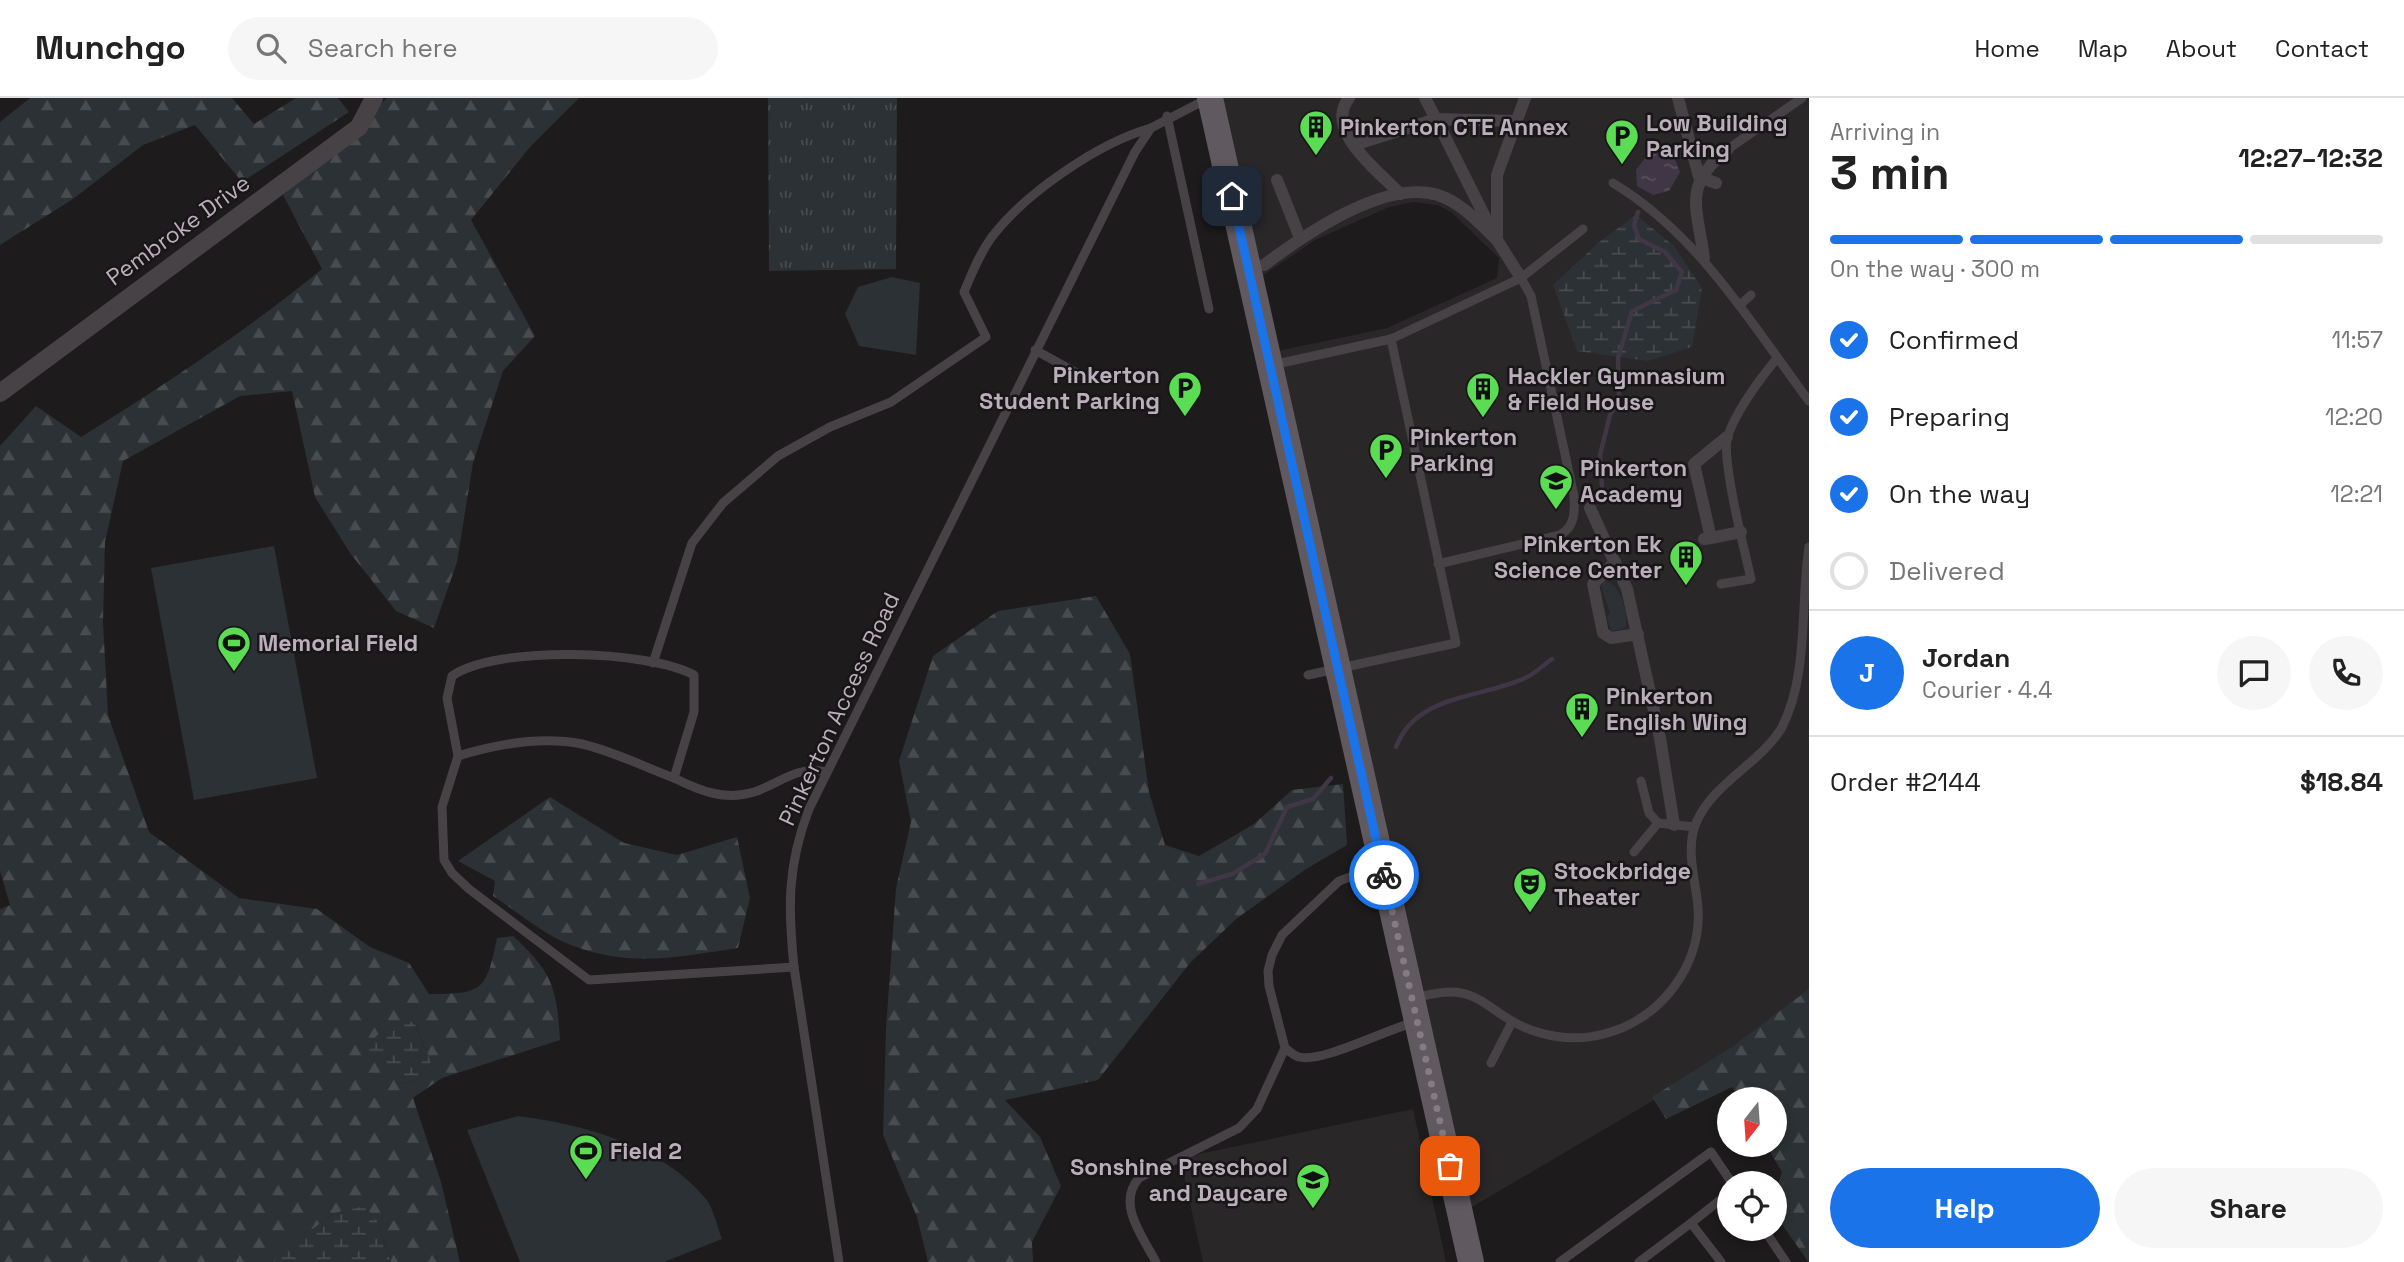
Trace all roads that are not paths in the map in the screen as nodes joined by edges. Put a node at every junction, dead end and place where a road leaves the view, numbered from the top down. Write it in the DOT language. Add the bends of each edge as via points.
graph roads {
  1 [pos="374,98"];
  2 [pos="1209,98"];
  3 [pos="1349,98"];
  4 [pos="1425,98"];
  5 [pos="1678,98"];
  6 [pos="1802,98"];
  7 [pos="1526,99"];
  8 [pos="1167,116"];
  9 [pos="1436,118"];
  10 [pos="1516,121"];
  11 [pos="1151,128"];
  12 [pos="1354,145"];
  13 [pos="1728,149"];
  14 [pos="1699,177"];
  15 [pos="1277,180"];
  16 [pos="1614,183"];
  17 [pos="1716,183"];
  18 [pos="1401,194"];
  19 [pos="1583,229"];
  20 [pos="1300,237"];
  21 [pos="1497,240"];
  22 [pos="1704,258"];
  23 [pos="1264,265"];
  24 [pos="1521,278"];
  25 [pos="1751,295"];
  26 [pos="1740,305"];
  27 [pos="1209,309"];
  28 [pos="1391,339"];
  29 [pos="1035,350"];
  30 [pos="1777,358"];
  31 [pos="1270,365"];
  32 [pos="1084,377"];
  33 [pos="0,393"];
  34 [pos="1809,401"];
  35 [pos="1727,437"];
  36 [pos="1590,509"];
  37 [pos="1741,532"];
  38 [pos="1809,547"];
  39 [pos="1615,562"];
  40 [pos="1438,564"];
  41 [pos="1721,584"];
  42 [pos="1638,634"];
  43 [pos="653,663"];
  44 [pos="1338,669"];
  45 [pos="1308,676"];
  46 [pos="458,756"];
  47 [pos="827,772"];
  48 [pos="674,778"];
  49 [pos="1642,781"];
  50 [pos="1658,823"];
  51 [pos="1674,825"];
  52 [pos="1694,827"];
  53 [pos="1634,852"];
  54 [pos="1382,866"];
  55 [pos="794,967"];
  56 [pos="1415,1010"];
  57 [pos="1512,1022"];
  58 [pos="1285,1048"];
  59 [pos="1491,1063"];
  60 [pos="1724,1171"];
  61 [pos="1717,1202"];
  62 [pos="1691,1223"];
  63 [pos="1772,1241"];
  64 [pos="839,1262"];
  65 [pos="1156,1262"];
  66 [pos="1471,1262"];
  67 [pos="1560,1262"];
  68 [pos="1639,1262"];
  69 [pos="1721,1262"];
  70 [pos="1786,1262"];
  1 -- 33 [label="street, Pembroke Drive" via="359,127"];
  2 -- 8 [label="lane, Pinkerton Access Road"];
  2 -- 31 [label="main road"];
  3 -- 12 [label="street" via="1341,119"];
  4 -- 9 [label="street"];
  5 -- 14 [label="street"];
  6 -- 13 [label="lane"];
  7 -- 10 [label="street"];
  8 -- 11 [label="lane, Pinkerton Access Road"];
  8 -- 27 [label="lane"];
  9 -- 10 [label="street"];
  9 -- 12 [label="street"];
  9 -- 21 [label="street"];
  10 -- 21 [label="street" via="1497,175"];
  11 -- 29 [label="lane, Pinkerton Access Road"];
  11 -- 43 [label="lane" via="1083,160 1026,202 993,237 964,292 986,337 891,401 778,456 723,503 692,543"];
  12 -- 18 [label="street"];
  13 -- 14 [label="street"];
  14 -- 17 [label="street"];
  14 -- 22 [label="street" via="1696,192"];
  15 -- 20 [label="street"];
  16 -- 22 [label="lane" via="1637,197"];
  18 -- 20 [label="street" via="1377,200"];
  18 -- 21 [label="street" via="1422,192 1453,202"];
  19 -- 24 [label="lane"];
  20 -- 23 [label="street"];
  21 -- 24 [label="street"];
  22 -- 26 [label="lane"];
  24 -- 28 [label="lane"];
  24 -- 40 [label="lane" via="1534,309 1574,496 1573,517 1560,535"];
  25 -- 26 [label="lane"];
  26 -- 30 [label="lane"];
  28 -- 31 [label="lane"];
  28 -- 40 [label="lane"];
  29 -- 32 [label="lane"];
  29 -- 47 [label="lane, Pinkerton Access Road"];
  30 -- 34 [label="lane"];
  30 -- 35 [label="lane"];
  31 -- 44 [label="main road"];
  35 -- 37 [label="lane"];
  35 -- 37 [label="street" via="1694,464 1708,539"];
  36 -- 39 [label="street"];
  37 -- 41 [label="lane" via="1751,579"];
  38 -- 52 [label="lane" via="1800,668 1788,716 1772,741 1707,803"];
  39 -- 42 [label="street"];
  39 -- 42 [label="street" via="1592,584 1603,633 1611,638"];
  40 -- 44 [label="lane" via="1456,643"];
  42 -- 51 [label="street"];
  43 -- 46 [label="lane" via="558,655 519,657 460,670 452,676 447,698"];
  43 -- 48 [label="lane" via="683,669 694,675 696,684 691,729"];
  44 -- 45 [label="lane"];
  44 -- 54 [label="main road"];
  46 -- 48 [label="lane" via="486,747 561,742 607,752"];
  46 -- 55 [label="lane" via="442,807 444,860 469,889 574,971 589,980"];
  47 -- 48 [label="lane" via="794,773 756,792 732,796 709,793"];
  47 -- 55 [label="lane, Pinkerton Access Road" via="797,841 790,880"];
  49 -- 50 [label="lane" via="1649,813"];
  50 -- 51 [label="lane"];
  50 -- 53 [label="lane"];
  51 -- 52 [label="lane"];
  52 -- 57 [label="lane" via="1695,942 1683,974 1662,1001 1635,1023 1587,1037 1553,1036"];
  54 -- 56 [label="main road"];
  54 -- 58 [label="lane" via="1339,881 1282,935 1272,956 1269,986"];
  55 -- 64 [label="lane, Pinkerton Access Road"];
  56 -- 57 [label="lane" via="1445,992 1462,993"];
  56 -- 58 [label="lane" via="1391,1027 1327,1056 1298,1058"];
  56 -- 66 [label="main road"];
  57 -- 59 [label="lane"];
  58 -- 65 [label="lane" via="1257,1109 1239,1128 1139,1178 1132,1186 1130,1209"];
  60 -- 67 [label="lane" via="1711,1152"];
  61 -- 62 [label="lane"];
  62 -- 68 [label="lane"];
  62 -- 69 [label="lane"];
  63 -- 70 [label="lane"];
}
